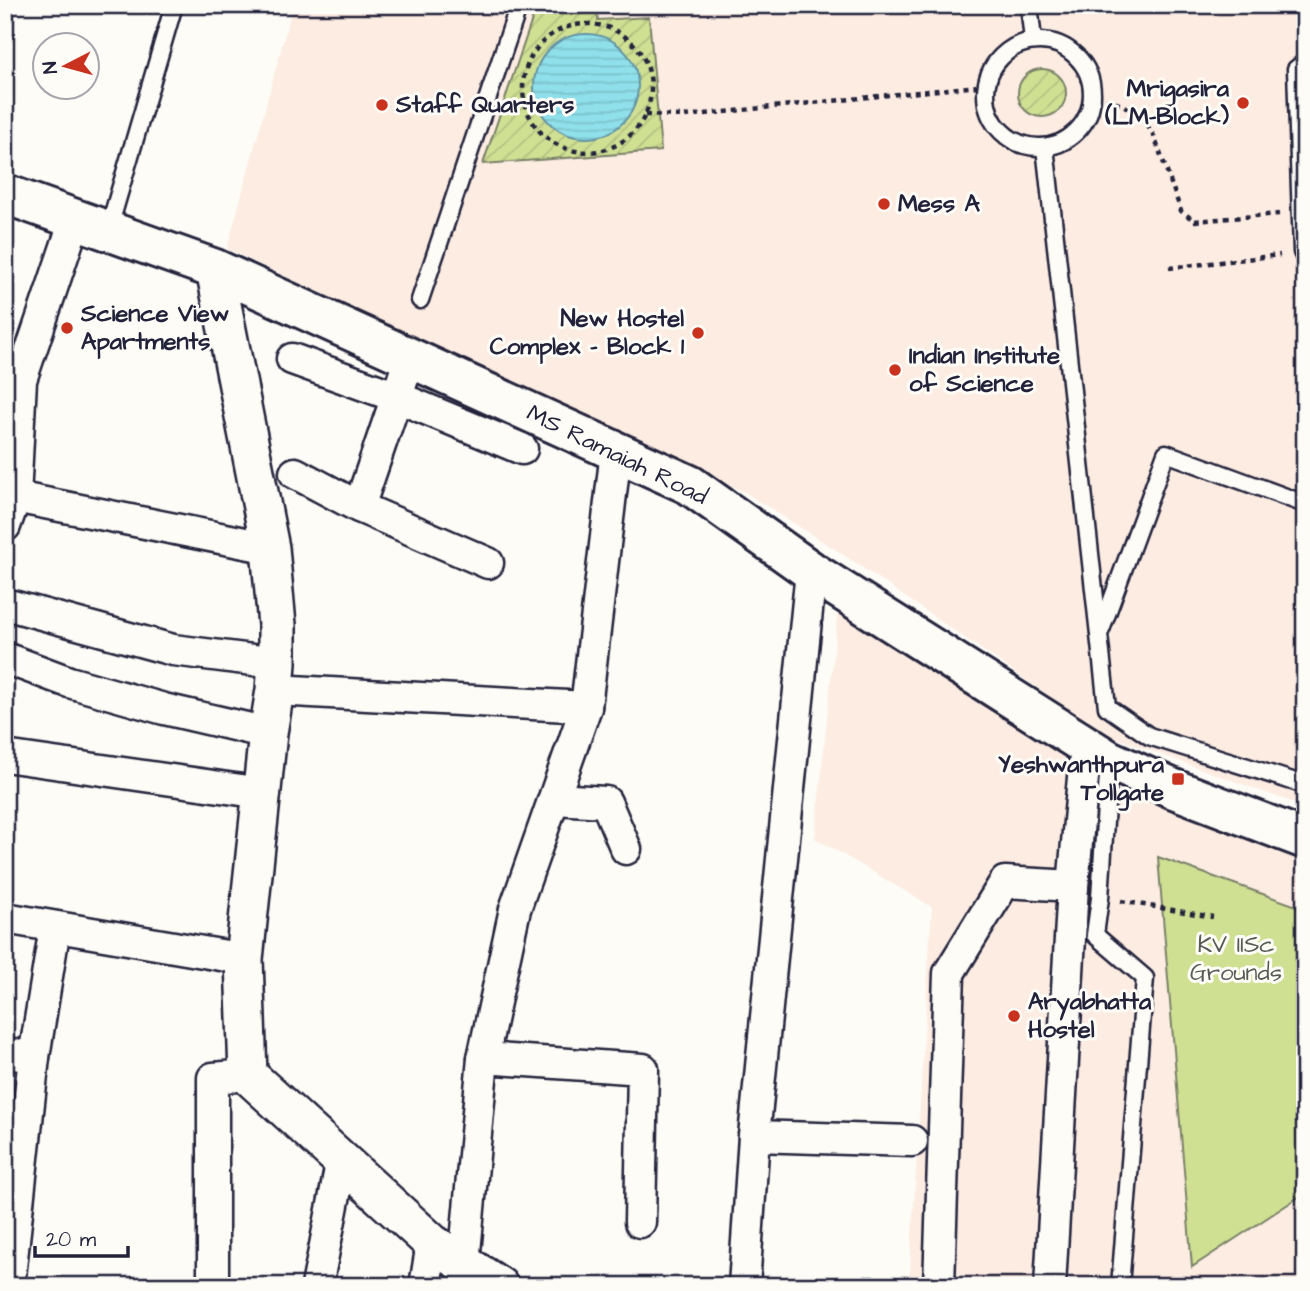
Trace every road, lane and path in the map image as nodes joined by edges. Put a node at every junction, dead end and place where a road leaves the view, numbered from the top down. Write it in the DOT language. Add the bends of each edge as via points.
graph roads {
  1 [pos="174,5"];
  2 [pos="519,5"];
  3 [pos="1029,5"];
  4 [pos="1033,40"];
  5 [pos="1305,62"];
  6 [pos="986,85"];
  7 [pos="1093,88"];
  8 [pos="645,115"];
  9 [pos="1045,147"];
  10 [pos="5,194"];
  11 [pos="1300,212"];
  12 [pos="91,226"];
  13 [pos="1303,255"];
  14 [pos="1169,268"];
  15 [pos="215,269"];
  16 [pos="420,300"];
  17 [pos="410,358"];
  18 [pos="292,359"];
  19 [pos="13,377"];
  20 [pos="397,397"];
  21 [pos="522,449"];
  22 [pos="615,451"];
  23 [pos="295,474"];
  24 [pos="1305,504"];
  25 [pos="9,507"];
  26 [pos="359,507"];
  27 [pos="270,548"];
  28 [pos="488,563"];
  29 [pos="811,571"];
  30 [pos="5,604"];
  31 [pos="1099,635"];
  32 [pos="5,658"];
  33 [pos="276,677"];
  34 [pos="586,707"];
  35 [pos="268,733"];
  36 [pos="1098,752"];
  37 [pos="5,756"];
  38 [pos="1305,785"];
  39 [pos="262,793"];
  40 [pos="554,799"];
  41 [pos="1305,839"];
  42 [pos="626,849"];
  43 [pos="1086,892"];
  44 [pos="1213,917"];
  45 [pos="5,918"];
  46 [pos="55,927"];
  47 [pos="244,959"];
  48 [pos="20,1055"];
  49 [pos="483,1058"];
  50 [pos="248,1075"];
  51 [pos="754,1136"];
  52 [pos="912,1141"];
  53 [pos="342,1159"];
  54 [pos="640,1222"];
  55 [pos="432,1243"];
  56 [pos="484,1278"];
  57 [pos="9,1286"];
  58 [pos="212,1286"];
  59 [pos="317,1286"];
  60 [pos="425,1286"];
  61 [pos="744,1286"];
  62 [pos="939,1286"];
  63 [pos="1050,1286"];
  64 [pos="1120,1286"];
  1 -- 12 [label="lane"];
  2 -- 16 [label="lane"];
  3 -- 4 [label="lane"];
  4 -- 6 [label="lane" via="1002,55"];
  4 -- 7 [label="lane" via="1050,41 1079,57"];
  5 -- 11 [label="lane" via="1296,69"];
  6 -- 8 [label="path" via="685,116"];
  6 -- 9 [label="lane" via="991,117 1001,131 1014,141"];
  7 -- 9 [label="lane" via="1086,121 1061,142"];
  7 -- 11 [label="path" via="1095,97 1123,104 1141,116 1154,136 1181,211 1195,221"];
  8 -- 8 [label="path" via="651,94 650,72 628,38 610,27 570,25 551,34 526,66 526,108 536,128 573,151 615,146 633,133"];
  9 -- 31 [label="lane"];
  10 -- 12 [label="main road, MS Ramaiah Road"];
  11 -- 13 [label="lane"];
  12 -- 15 [label="main road, MS Ramaiah Road"];
  12 -- 19 [label="street"];
  13 -- 14 [label="path"];
  15 -- 17 [label="main road, MS Ramaiah Road"];
  15 -- 27 [label="street"];
  17 -- 20 [label="street"];
  17 -- 22 [label="main road, MS Ramaiah Road"];
  18 -- 20 [label="street"];
  19 -- 25 [label="street"];
  20 -- 21 [label="street"];
  20 -- 26 [label="street"];
  22 -- 29 [label="main road, MS Ramaiah Road" via="690,485"];
  22 -- 34 [label="street"];
  23 -- 26 [label="street"];
  24 -- 31 [label="lane" via="1166,453"];
  25 -- 27 [label="street"];
  26 -- 28 [label="street"];
  27 -- 33 [label="street"];
  29 -- 36 [label="main road, MS Ramaiah Road"];
  29 -- 51 [label="street"];
  30 -- 33 [label="street"];
  31 -- 38 [label="lane" via="1107,707 1149,736"];
  32 -- 35 [label="street" via="69,682"];
  33 -- 34 [label="street"];
  33 -- 35 [label="street"];
  34 -- 40 [label="street"];
  35 -- 39 [label="street"];
  36 -- 41 [label="main road, MS Ramaiah Road" via="1174,789"];
  36 -- 43 [label="street"];
  37 -- 39 [label="street"];
  39 -- 47 [label="street"];
  40 -- 42 [label="street" via="606,802"];
  40 -- 49 [label="street" via="514,909"];
  43 -- 44 [label="path"];
  43 -- 62 [label="street" via="1005,882 949,973"];
  43 -- 63 [label="street"];
  43 -- 64 [label="lane" via="1095,935 1145,978"];
  45 -- 46 [label="street"];
  46 -- 47 [label="street"];
  46 -- 48 [label="street"];
  47 -- 50 [label="street"];
  48 -- 57 [label="street"];
  49 -- 54 [label="street" via="643,1069"];
  49 -- 56 [label="street"];
  50 -- 53 [label="street"];
  50 -- 58 [label="street" via="213,1078"];
  51 -- 52 [label="street"];
  51 -- 61 [label="street"];
  53 -- 55 [label="street"];
  53 -- 59 [label="street"];
  55 -- 56 [label="street"];
  55 -- 60 [label="street"];
}
